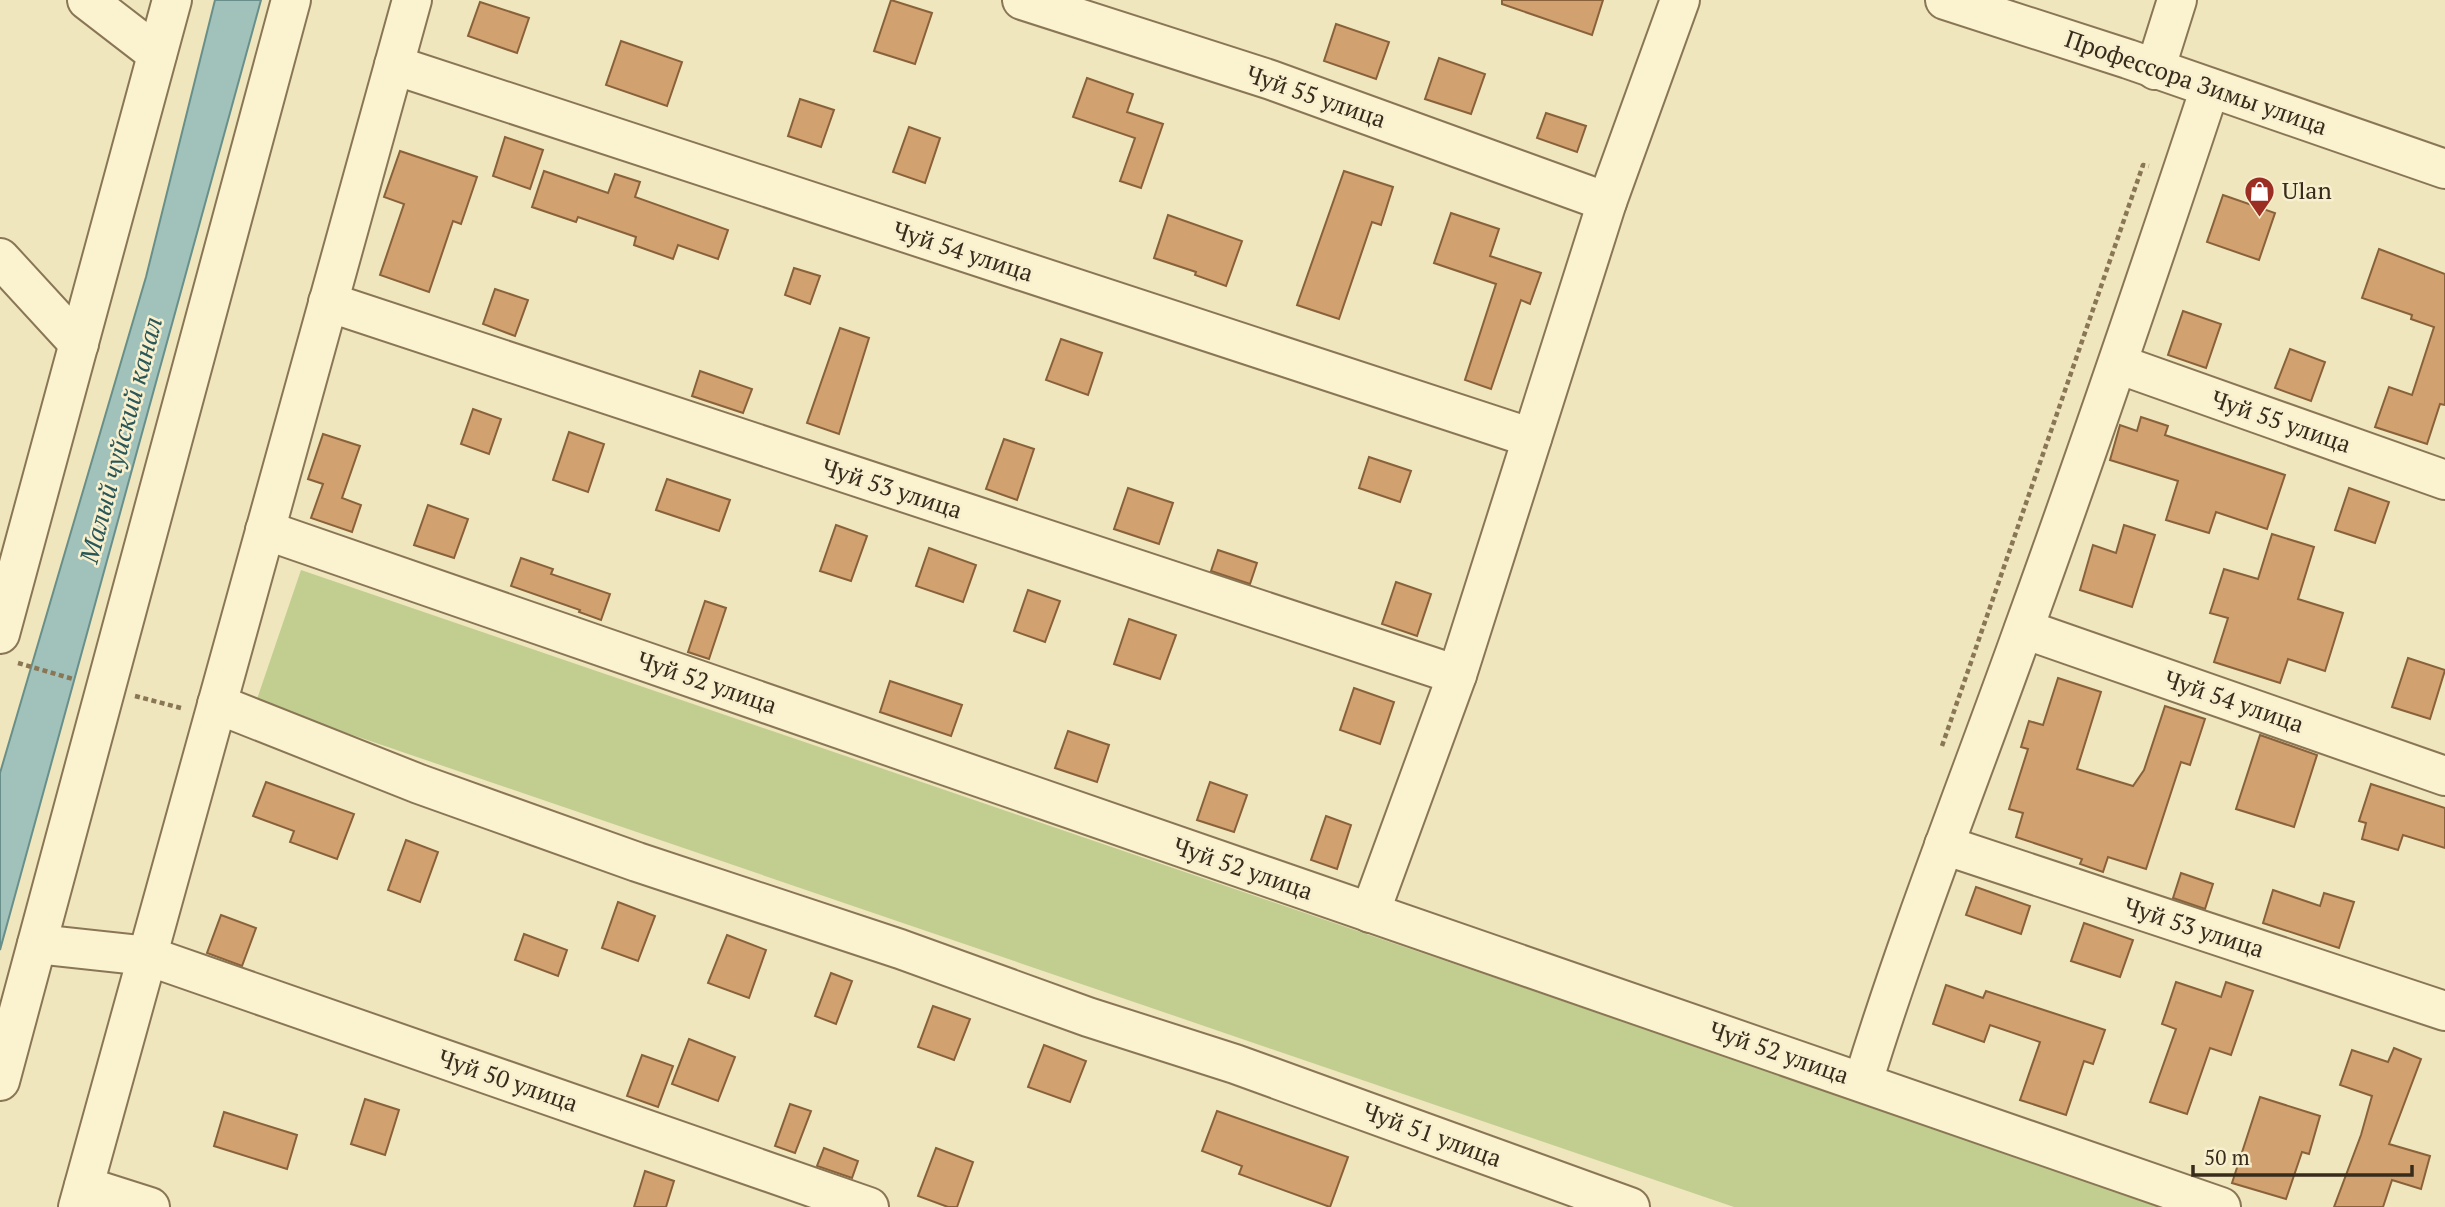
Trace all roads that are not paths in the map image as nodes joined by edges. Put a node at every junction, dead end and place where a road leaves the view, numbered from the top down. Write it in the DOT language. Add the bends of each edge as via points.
graph roads {
  1 [pos="87,0"];
  2 [pos="172,0"];
  3 [pos="291,0"];
  4 [pos="412,0"];
  5 [pos="1022,0"];
  6 [pos="1680,0"];
  7 [pos="1945,0"];
  8 [pos="2177,0"];
  9 [pos="157,54"];
  10 [pos="394,65"];
  11 [pos="2155,69"];
  12 [pos="2210,88"];
  13 [pos="2445,169"];
  14 [pos="1607,202"];
  15 [pos="0,258"];
  16 [pos="328,302"];
  17 [pos="79,344"];
  18 [pos="2118,364"];
  19 [pos="1532,438"];
  20 [pos="2445,480"];
  21 [pos="265,530"];
  22 [pos="2024,629"];
  23 [pos="0,634"];
  24 [pos="1457,675"];
  25 [pos="215,710"];
  26 [pos="2445,776"];
  27 [pos="1944,845"];
  28 [pos="1370,913"];
  29 [pos="37,944"];
  30 [pos="148,956"];
  31 [pos="2445,1012"];
  32 [pos="0,1081"];
  33 [pos="1863,1082"];
  34 [pos="81,1196"];
  35 [pos="150,1207"];
  36 [pos="869,1207"];
  37 [pos="1630,1207"];
  38 [pos="2221,1207"];
  1 -- 9 [label="street"];
  2 -- 9 [label="street"];
  3 -- 29 [label="street" via="100,687"];
  4 -- 10 [label="street"];
  5 -- 14 [label="street, Чуй 55 улица" via="1271,80"];
  6 -- 14 [label="street"];
  7 -- 11 [label="street, Профессора Зимы улица"];
  8 -- 11 [label="street"];
  9 -- 17 [label="street"];
  10 -- 16 [label="street"];
  10 -- 19 [label="street, Чуй 54 улица"];
  11 -- 12 [label="street, Профессора Зимы улица"];
  12 -- 13 [label="street, Профессора Зимы улица"];
  12 -- 18 [label="street"];
  14 -- 19 [label="street"];
  15 -- 17 [label="street"];
  16 -- 21 [label="street"];
  16 -- 24 [label="street, Чуй 53 улица"];
  17 -- 23 [label="street"];
  18 -- 20 [label="street, Чуй 55 улица"];
  18 -- 22 [label="street"];
  19 -- 24 [label="street"];
  21 -- 25 [label="street"];
  21 -- 28 [label="street, Чуй 52 улица"];
  22 -- 26 [label="street, Чуй 54 улица"];
  22 -- 27 [label="street"];
  24 -- 28 [label="street"];
  25 -- 30 [label="street"];
  25 -- 37 [label="street, Чуй 51 улица" via="637,862 1235,1064"];
  27 -- 31 [label="street, Чуй 53 улица"];
  27 -- 33 [label="street"];
  28 -- 33 [label="street, Чуй 52 улица"];
  29 -- 30 [label="street, Чуй 50 улица"];
  29 -- 32 [label="street"];
  30 -- 34 [label="street"];
  30 -- 36 [label="street, Чуй 50 улица"];
  33 -- 38 [label="street, Чуй 52 улица"];
  34 -- 35 [label="street"];
}
